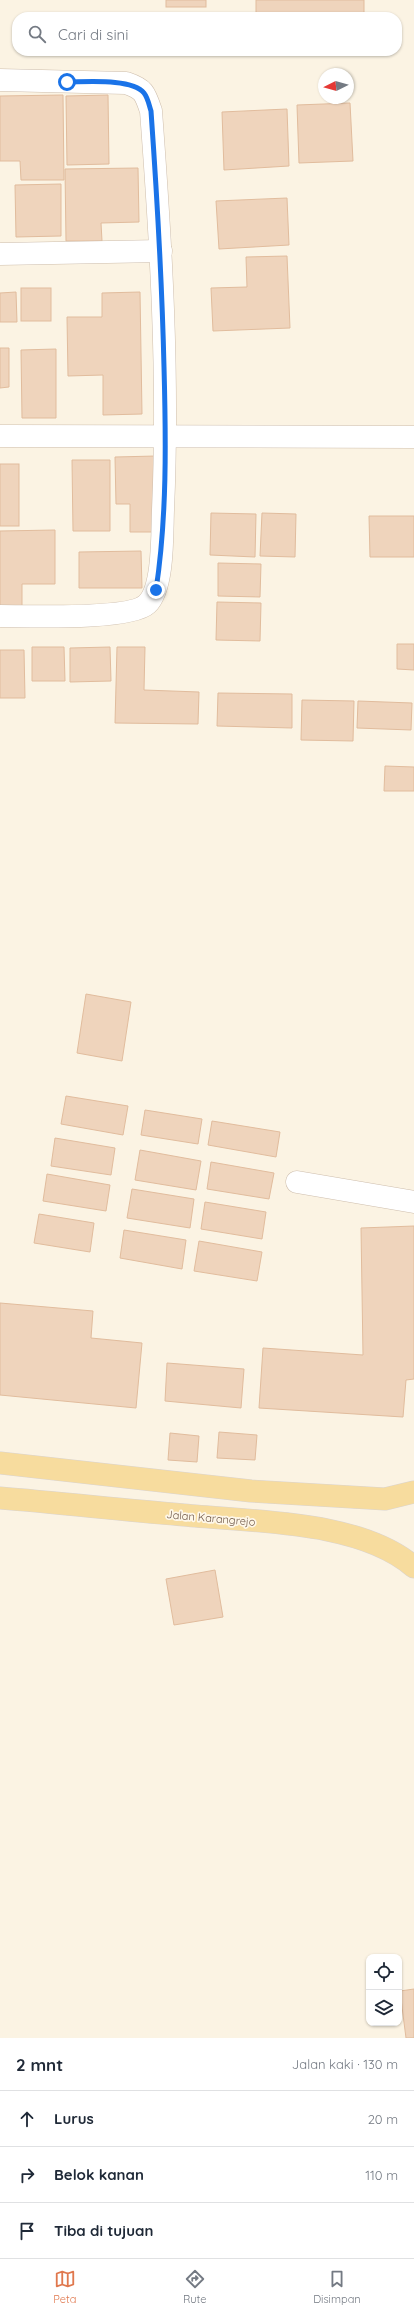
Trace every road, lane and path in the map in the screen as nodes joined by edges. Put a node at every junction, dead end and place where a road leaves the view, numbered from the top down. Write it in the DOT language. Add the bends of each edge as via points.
graph roads {
  1 [pos="0,80"];
  2 [pos="161,251"];
  3 [pos="0,254"];
  4 [pos="0,436"];
  5 [pos="414,436"];
  6 [pos="166,437"];
  7 [pos="0,616"];
  8 [pos="297,1182"];
  9 [pos="414,1202"];
  10 [pos="0,1463"];
  11 [pos="414,1492"];
  12 [pos="0,1498"];
  13 [pos="414,1567"];
  1 -- 2 [label="street" via="126,83 138,87 145,94 151,111"];
  2 -- 3 [label="street"];
  2 -- 6 [label="street"];
  4 -- 6 [label="street"];
  5 -- 6 [label="street"];
  6 -- 7 [label="street" via="161,558 156,590 148,603 139,610 107,614"];
  8 -- 9 [label="street"];
  10 -- 11 [label="main road" via="251,1491 385,1499"];
  12 -- 13 [label="main road, Jalan Karangrejo" via="319,1528 374,1542 402,1556"];
}
